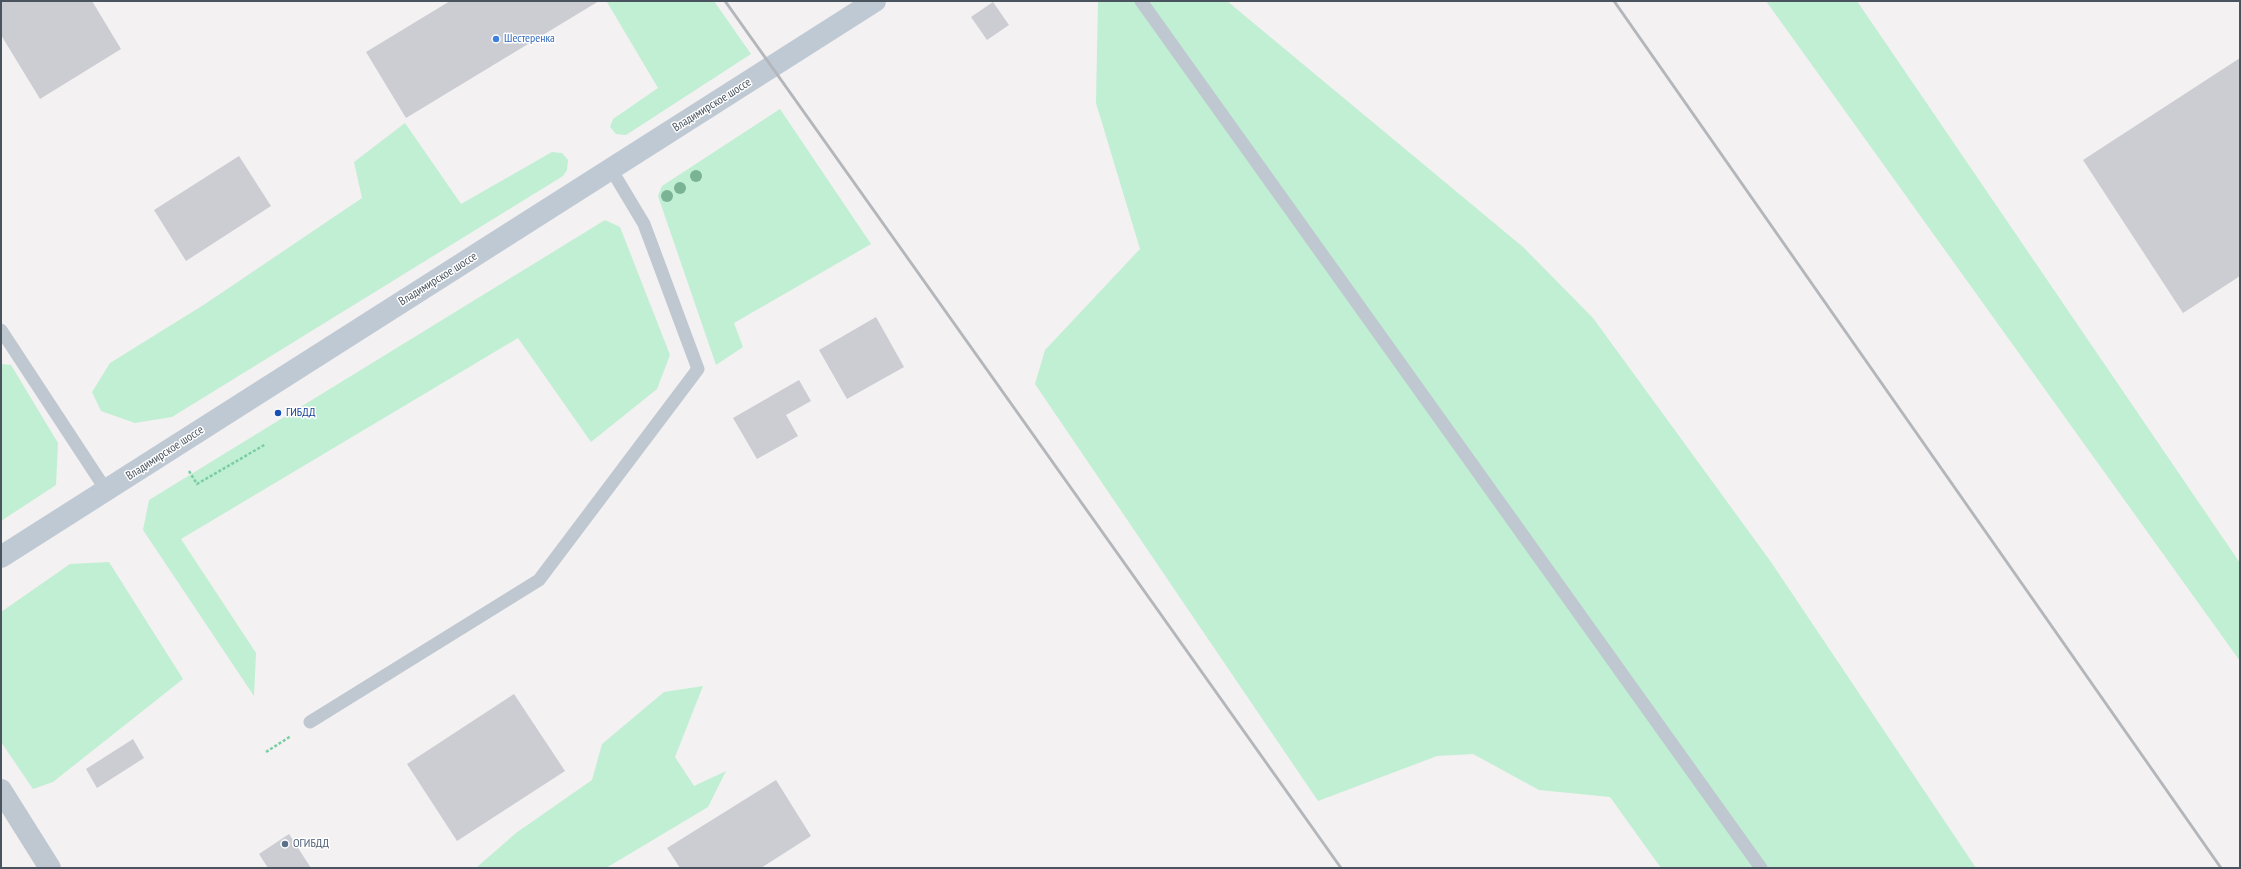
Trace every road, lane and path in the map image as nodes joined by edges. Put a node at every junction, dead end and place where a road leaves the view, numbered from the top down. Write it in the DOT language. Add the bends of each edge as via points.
graph roads {
  1 [pos="875,1"];
  2 [pos="1141,1"];
  3 [pos="611,169"];
  4 [pos="1,330"];
  5 [pos="266,444"];
  6 [pos="175,446"];
  7 [pos="106,490"];
  8 [pos="1,557"];
  9 [pos="310,722"];
  10 [pos="266,752"];
  11 [pos="1,790"];
  12 [pos="50,868"];
  13 [pos="1761,868"];
  1 -- 3 [label="main road, Владимирское шоссе"];
  2 -- 13 [label="lane"];
  3 -- 6 [label="main road, Владимирское шоссе"];
  3 -- 9 [label="lane" via="644,224 698,369 539,580"];
  4 -- 7 [label="lane"];
  5 -- 6 [label="path" via="197,484"];
  6 -- 7 [label="main road, Владимирское шоссе"];
  7 -- 8 [label="main road, Владимирское шоссе"];
  9 -- 10 [label="path"];
  11 -- 12 [label="street"];
}
